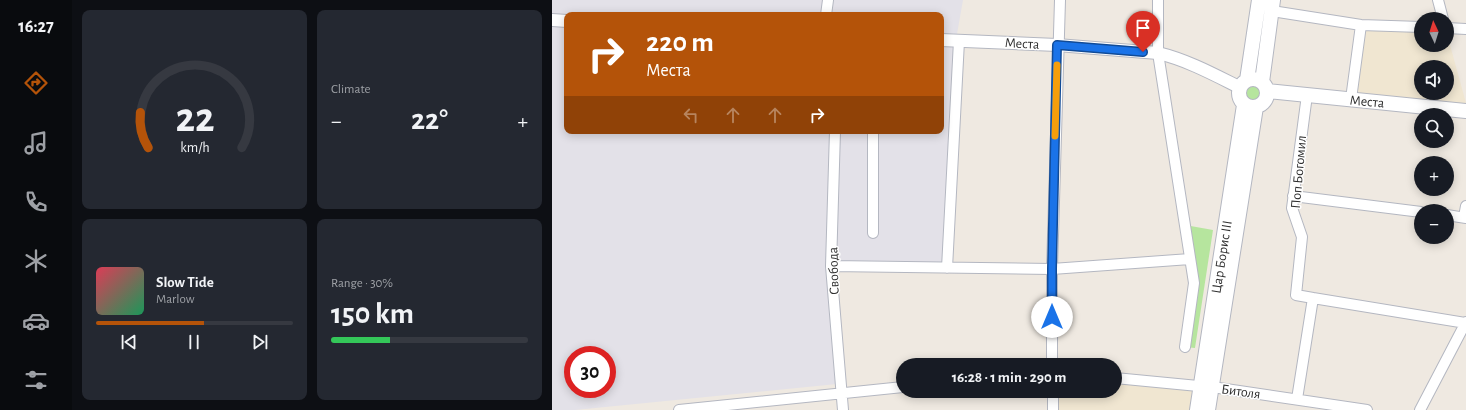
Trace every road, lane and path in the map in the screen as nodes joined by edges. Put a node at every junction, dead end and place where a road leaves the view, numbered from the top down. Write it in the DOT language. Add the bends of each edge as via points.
graph roads {
  1 [pos="828,0"];
  2 [pos="1060,0"];
  3 [pos="1158,0"];
  4 [pos="1259,0"];
  5 [pos="1438,0"];
  6 [pos="1272,5"];
  7 [pos="826,12"];
  8 [pos="1441,12"];
  9 [pos="552,20"];
  10 [pos="564,21"];
  11 [pos="1361,25"];
  12 [pos="1414,27"];
  13 [pos="1454,28"];
  14 [pos="1466,29"];
  15 [pos="944,40"];
  16 [pos="959,41"];
  17 [pos="1057,45"];
  18 [pos="1158,53"];
  19 [pos="1243,83"];
  20 [pos="1264,86"];
  21 [pos="1307,95"];
  22 [pos="1351,99"];
  23 [pos="1250,106"];
  24 [pos="1466,111"];
  25 [pos="835,134"];
  26 [pos="873,134"];
  27 [pos="1293,196"];
  28 [pos="1466,206"];
  29 [pos="1414,211"];
  30 [pos="1454,216"];
  31 [pos="1465,217"];
  32 [pos="873,234"];
  33 [pos="1190,259"];
  34 [pos="831,266"];
  35 [pos="947,268"];
  36 [pos="1052,269"];
  37 [pos="1313,298"];
  38 [pos="1466,323"];
  39 [pos="1185,347"];
  40 [pos="1052,358"];
  41 [pos="1122,379"];
  42 [pos="1206,387"];
  43 [pos="896,388"];
  44 [pos="841,394"];
  45 [pos="1052,398"];
  46 [pos="1297,399"];
  47 [pos="679,410"];
  48 [pos="843,410"];
  49 [pos="1053,410"];
  50 [pos="1198,410"];
  51 [pos="1208,410"];
  52 [pos="1367,410"];
  53 [pos="1420,410"];
  1 -- 7 [label="street"];
  2 -- 17 [label="street"];
  3 -- 18 [label="street"];
  4 -- 19 [label="main road"];
  5 -- 8 [label="street"];
  6 -- 11 [label="street"];
  6 -- 20 [label="main road"];
  9 -- 10 [label="street"];
  11 -- 12 [label="street"];
  11 -- 22 [label="street"];
  13 -- 14 [label="street"];
  15 -- 16 [label="street, Места"];
  16 -- 17 [label="street, Места"];
  16 -- 35 [label="street"];
  17 -- 18 [label="street, Места"];
  17 -- 36 [label="street"];
  18 -- 19 [label="street, Места"];
  18 -- 33 [label="street"];
  19 -- 20 [label="main road" via="1254,78"];
  19 -- 23 [label="main road" via="1239,97"];
  20 -- 21 [label="main road, Места"];
  20 -- 23 [label="main road" via="1265,101"];
  21 -- 22 [label="main road, Места"];
  21 -- 27 [label="street, Поп Богомил"];
  22 -- 24 [label="main road, Места"];
  23 -- 42 [label="main road, Цар Борис III"];
  25 -- 34 [label="street, Свобода"];
  26 -- 32 [label="street"];
  27 -- 29 [label="street"];
  27 -- 37 [label="street, Поп Богомил" via="1292,208 1302,237 1296,295"];
  28 -- 31 [label="street"];
  30 -- 31 [label="street"];
  33 -- 36 [label="street"];
  33 -- 39 [label="street" via="1194,283"];
  34 -- 35 [label="street"];
  34 -- 44 [label="street, Свобода"];
  35 -- 36 [label="street"];
  36 -- 40 [label="street"];
  37 -- 38 [label="street"];
  37 -- 46 [label="street"];
  38 -- 53 [label="street"];
  41 -- 42 [label="street, Битоля"];
  42 -- 46 [label="street, Битоля"];
  42 -- 50 [label="main road, Цар Борис III"];
  42 -- 51 [label="main road, Цар Борис III"];
  43 -- 44 [label="street"];
  44 -- 47 [label="street"];
  44 -- 48 [label="street, Свобода"];
  45 -- 49 [label="street"];
  46 -- 52 [label="street, Битоля"];
}
